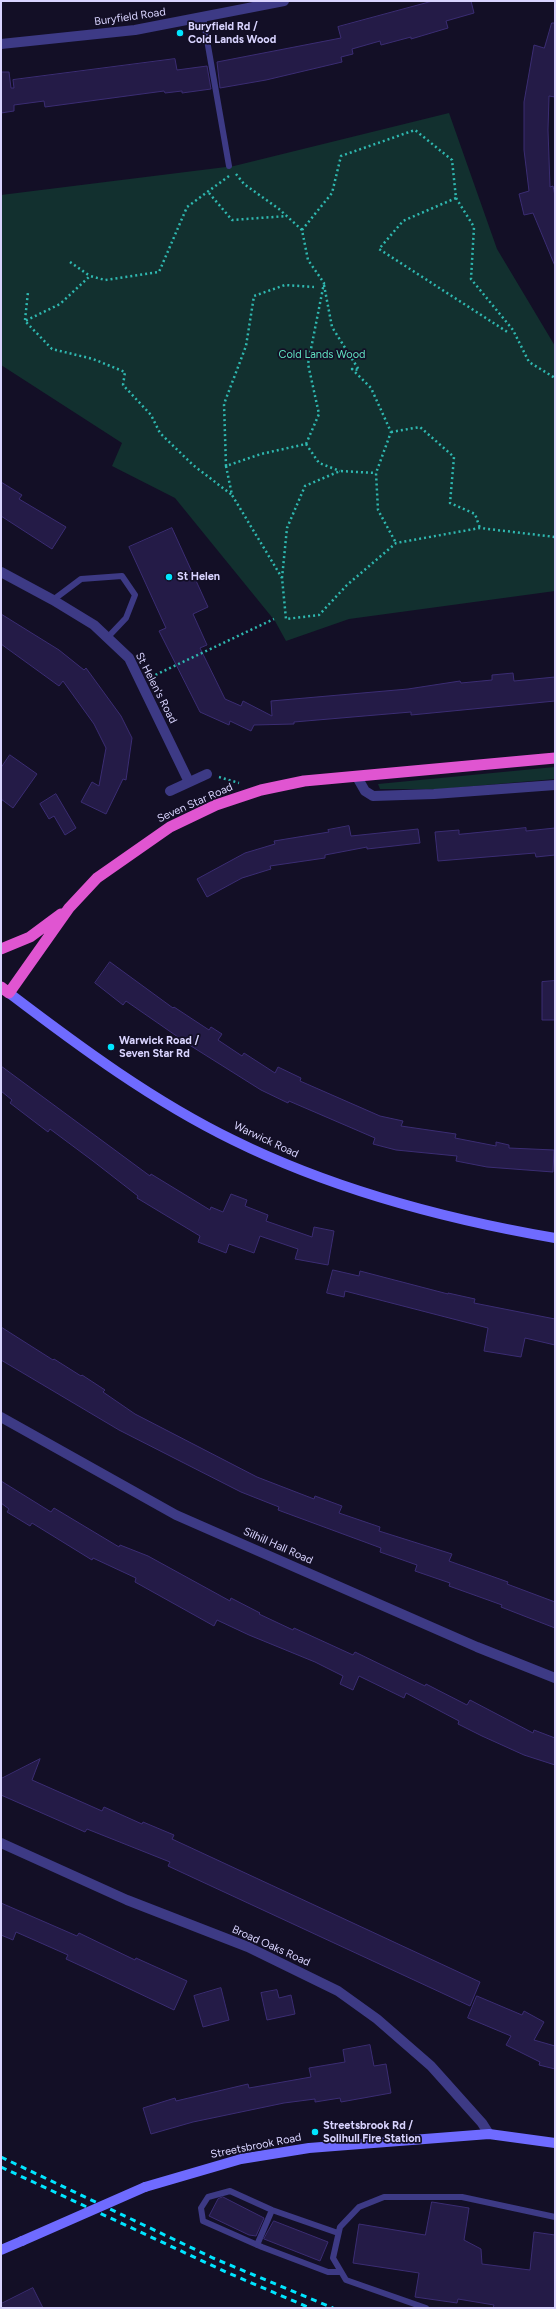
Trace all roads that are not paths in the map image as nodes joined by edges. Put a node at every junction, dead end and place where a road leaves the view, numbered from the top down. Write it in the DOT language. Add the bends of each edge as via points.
graph roads {
  1 [pos="284,1"];
  2 [pos="203,18"];
  3 [pos="1,44"];
  4 [pos="229,166"];
  5 [pos="1,572"];
  6 [pos="53,600"];
  7 [pos="108,637"];
  8 [pos="555,758"];
  9 [pos="207,774"];
  10 [pos="357,777"];
  11 [pos="189,782"];
  12 [pos="555,785"];
  13 [pos="170,791"];
  14 [pos="69,908"];
  15 [pos="1,949"];
  16 [pos="5,990"];
  17 [pos="555,1238"];
  18 [pos="1,1417"];
  19 [pos="555,1678"];
  20 [pos="1,1843"];
  21 [pos="489,2134"];
  22 [pos="555,2143"];
  23 [pos="272,2210"];
  24 [pos="555,2217"];
  25 [pos="338,2233"];
  26 [pos="257,2245"];
  27 [pos="1,2250"];
  28 [pos="341,2272"];
  29 [pos="426,2308"];
  1 -- 2 [label="street, Buryfield Road"];
  2 -- 3 [label="street, Buryfield Road" via="135,30"];
  2 -- 4 [label="lane"];
  5 -- 6 [label="street, St Helen's Road"];
  6 -- 7 [label="street, St Helen's Road"];
  6 -- 7 [label="lane" via="81,579 122,576 135,595 126,618"];
  7 -- 11 [label="street, St Helen's Road" via="129,658"];
  8 -- 10 [label="highway, Seven Star Road"];
  9 -- 11 [label="street"];
  10 -- 12 [label="street" via="365,791 373,796"];
  10 -- 14 [label="highway, Seven Star Road" via="304,781 261,790 216,805 170,827 98,878"];
  11 -- 13 [label="street"];
  14 -- 15 [label="highway, Seven Star Road" via="30,937"];
  14 -- 16 [label="highway, Seven Star Road"];
  16 -- 17 [label="main road, Warwick Road" via="80,1046 185,1115 280,1163 406,1205"];
  18 -- 19 [label="street, Silhill Hall Road" via="176,1515 478,1648"];
  20 -- 21 [label="street, Broad Oaks Road" via="128,1900 248,1947 338,1991 377,2019 431,2066 482,2122"];
  21 -- 22 [label="main road, Streetsbrook Road"];
  21 -- 27 [label="main road, Streetsbrook Road, bridge" via="309,2148 241,2159 144,2187"];
  23 -- 25 [label="lane"];
  23 -- 26 [label="lane"];
  23 -- 26 [label="lane" via="230,2191 208,2197 201,2208 202,2221"];
  24 -- 25 [label="lane" via="462,2198 384,2197 359,2206 340,2227"];
  25 -- 28 [label="lane" via="333,2258"];
  26 -- 28 [label="lane" via="328,2272"];
  28 -- 29 [label="lane" via="346,2280"];
}
